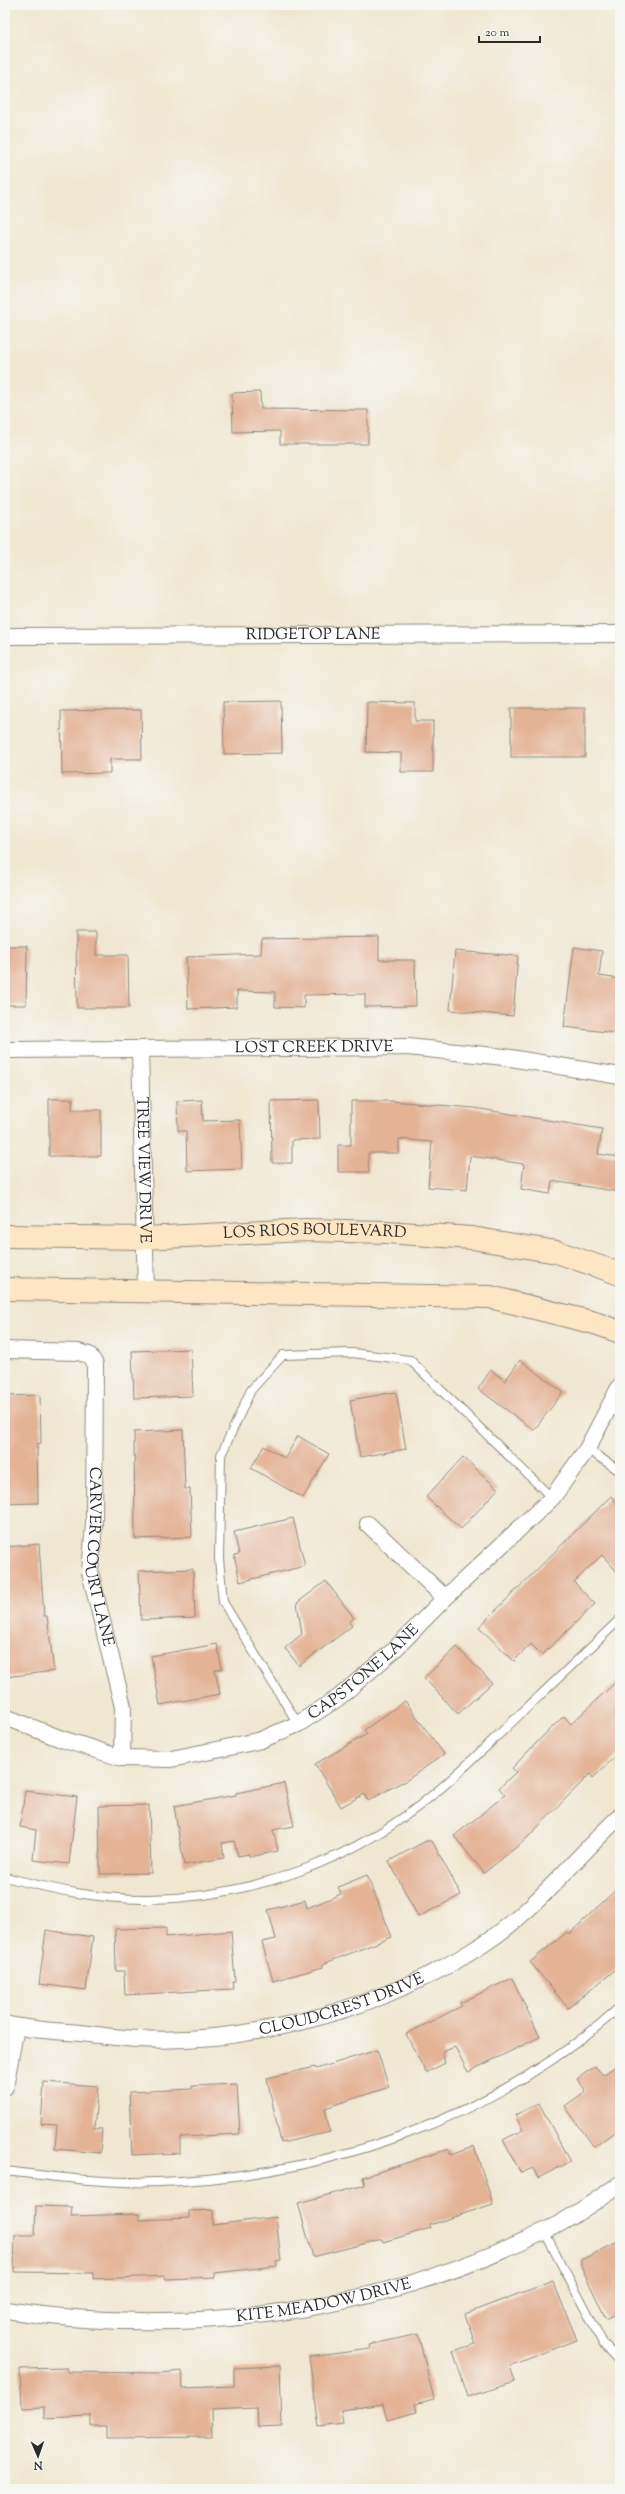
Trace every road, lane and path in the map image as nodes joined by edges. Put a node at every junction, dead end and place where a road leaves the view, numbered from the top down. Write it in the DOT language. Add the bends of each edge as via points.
graph roads {
  1 [pos="620,634"];
  2 [pos="5,636"];
  3 [pos="140,1049"];
  4 [pos="5,1050"];
  5 [pos="620,1076"];
  6 [pos="5,1236"];
  7 [pos="144,1238"];
  8 [pos="620,1274"];
  9 [pos="5,1290"];
  10 [pos="146,1291"];
  11 [pos="620,1332"];
  12 [pos="5,1350"];
  13 [pos="620,1386"];
  14 [pos="587,1449"];
  15 [pos="620,1471"];
  16 [pos="552,1498"];
  17 [pos="368,1524"];
  18 [pos="445,1598"];
  19 [pos="620,1620"];
  20 [pos="5,1717"];
  21 [pos="298,1724"];
  22 [pos="122,1758"];
  23 [pos="618,1823"];
  24 [pos="5,1877"];
  25 [pos="620,2007"];
  26 [pos="10,2025"];
  27 [pos="5,2087"];
  28 [pos="5,2171"];
  29 [pos="620,2184"];
  30 [pos="544,2231"];
  31 [pos="5,2310"];
  32 [pos="620,2362"];
  1 -- 2 [label="street, RIDGETOP LANE"];
  3 -- 4 [label="street, LOST CREEK DRIVE"];
  3 -- 5 [label="street, LOST CREEK DRIVE" via="408,1047 504,1057"];
  3 -- 7 [label="street, TREE VIEW DRIVE"];
  6 -- 7 [label="main road, LOS RIOS BOULEVARD"];
  7 -- 8 [label="main road, LOS RIOS BOULEVARD" via="305,1230 472,1238 557,1252"];
  7 -- 10 [label="street, TREE VIEW DRIVE"];
  9 -- 10 [label="main road"];
  10 -- 11 [label="main road" via="490,1297 595,1323"];
  12 -- 22 [label="street, CARVER COURT LANE" via="78,1352 89,1356 95,1364 94,1525 90,1572 123,1708"];
  13 -- 14 [label="street, CAPSTONE LANE"];
  14 -- 15 [label="lane"];
  14 -- 16 [label="street, CAPSTONE LANE"];
  16 -- 18 [label="street, CAPSTONE LANE"];
  16 -- 21 [label="lane" via="410,1360 352,1353 283,1355 251,1390 221,1455 219,1558 223,1602"];
  17 -- 18 [label="street"];
  18 -- 21 [label="street, CAPSTONE LANE" via="393,1651 338,1698"];
  19 -- 24 [label="lane" via="436,1793 374,1837 323,1862 269,1881 213,1894 149,1899 94,1896"];
  20 -- 22 [label="street, CAPSTONE LANE"];
  21 -- 22 [label="street, CAPSTONE LANE" via="261,1740 171,1759"];
  23 -- 26 [label="street, CLOUDCREST DRIVE" via="533,1905 482,1945 418,1980 348,2008 277,2027 210,2037 139,2040"];
  25 -- 28 [label="lane" via="562,2054 482,2101 356,2151 272,2171 158,2182 86,2180"];
  26 -- 27 [label="street"];
  29 -- 30 [label="street, KITE MEADOW DRIVE"];
  30 -- 31 [label="street, KITE MEADOW DRIVE" via="472,2262 405,2285 311,2308 221,2320 130,2323"];
  30 -- 32 [label="lane" via="604,2345"];
}
